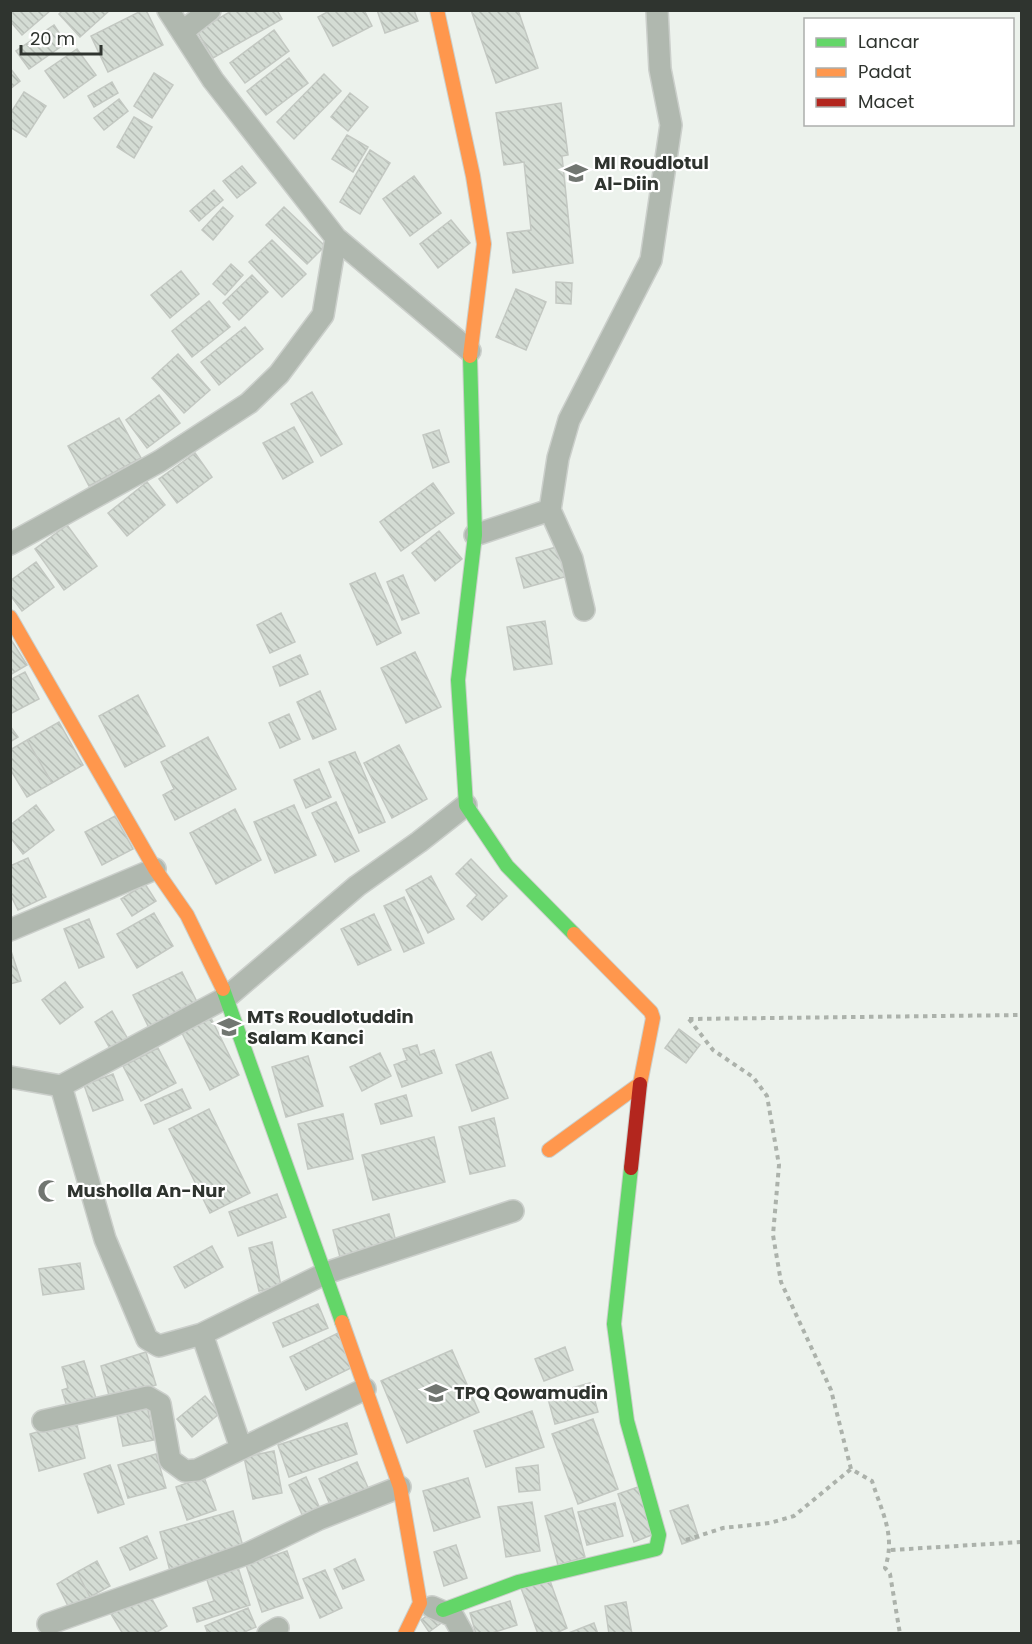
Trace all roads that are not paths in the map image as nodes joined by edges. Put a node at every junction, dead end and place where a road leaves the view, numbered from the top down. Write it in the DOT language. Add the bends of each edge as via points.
graph roads {
  1 [pos="168,10"];
  2 [pos="210,10"];
  3 [pos="437,10"];
  4 [pos="657,10"];
  5 [pos="182,32"];
  6 [pos="336,238"];
  7 [pos="470,351"];
  8 [pos="550,510"];
  9 [pos="475,535"];
  10 [pos="10,544"];
  11 [pos="584,610"];
  12 [pos="10,617"];
  13 [pos="466,805"];
  14 [pos="155,868"];
  15 [pos="10,930"];
  16 [pos="227,997"];
  17 [pos="10,1077"];
  18 [pos="640,1084"];
  19 [pos="61,1086"];
  20 [pos="549,1149"];
  21 [pos="513,1211"];
  22 [pos="326,1273"];
  23 [pos="202,1334"];
  24 [pos="365,1389"];
  25 [pos="43,1421"];
  26 [pos="241,1448"];
  27 [pos="400,1487"];
  28 [pos="420,1604"];
  29 [pos="443,1610"];
  30 [pos="48,1624"];
  31 [pos="405,1634"];
  32 [pos="463,1634"];
  1 -- 5 [label="street"];
  2 -- 5 [label="street"];
  3 -- 7 [label="street" via="484,244"];
  4 -- 8 [label="street" via="660,69 671,124 651,260 569,420"];
  5 -- 6 [label="street" via="213,80"];
  6 -- 7 [label="street"];
  6 -- 10 [label="street" via="322,315 279,374 249,404 160,461"];
  7 -- 9 [label="street"];
  8 -- 9 [label="street"];
  8 -- 11 [label="street" via="572,559"];
  9 -- 13 [label="street" via="459,680"];
  12 -- 14 [label="street"];
  13 -- 16 [label="street" via="357,886"];
  13 -- 18 [label="street" via="507,866 651,1012 653,1025"];
  14 -- 15 [label="street"];
  14 -- 16 [label="street" via="187,915"];
  16 -- 19 [label="street"];
  16 -- 22 [label="street"];
  17 -- 19 [label="street"];
  18 -- 20 [label="street"];
  18 -- 29 [label="street" via="614,1324 627,1421 659,1535 656,1549 513,1583 473,1595"];
  19 -- 23 [label="street" via="105,1239 147,1339 159,1346"];
  21 -- 22 [label="street"];
  22 -- 23 [label="street"];
  22 -- 24 [label="street"];
  23 -- 26 [label="street"];
  24 -- 26 [label="street"];
  24 -- 27 [label="street"];
  25 -- 26 [label="street" via="148,1397 160,1404 170,1460 176,1467 197,1470"];
  27 -- 28 [label="street"];
  27 -- 30 [label="street" via="319,1519 249,1553"];
  28 -- 29 [label="street"];
  28 -- 31 [label="street"];
  29 -- 32 [label="street" via="453,1616"];
}
